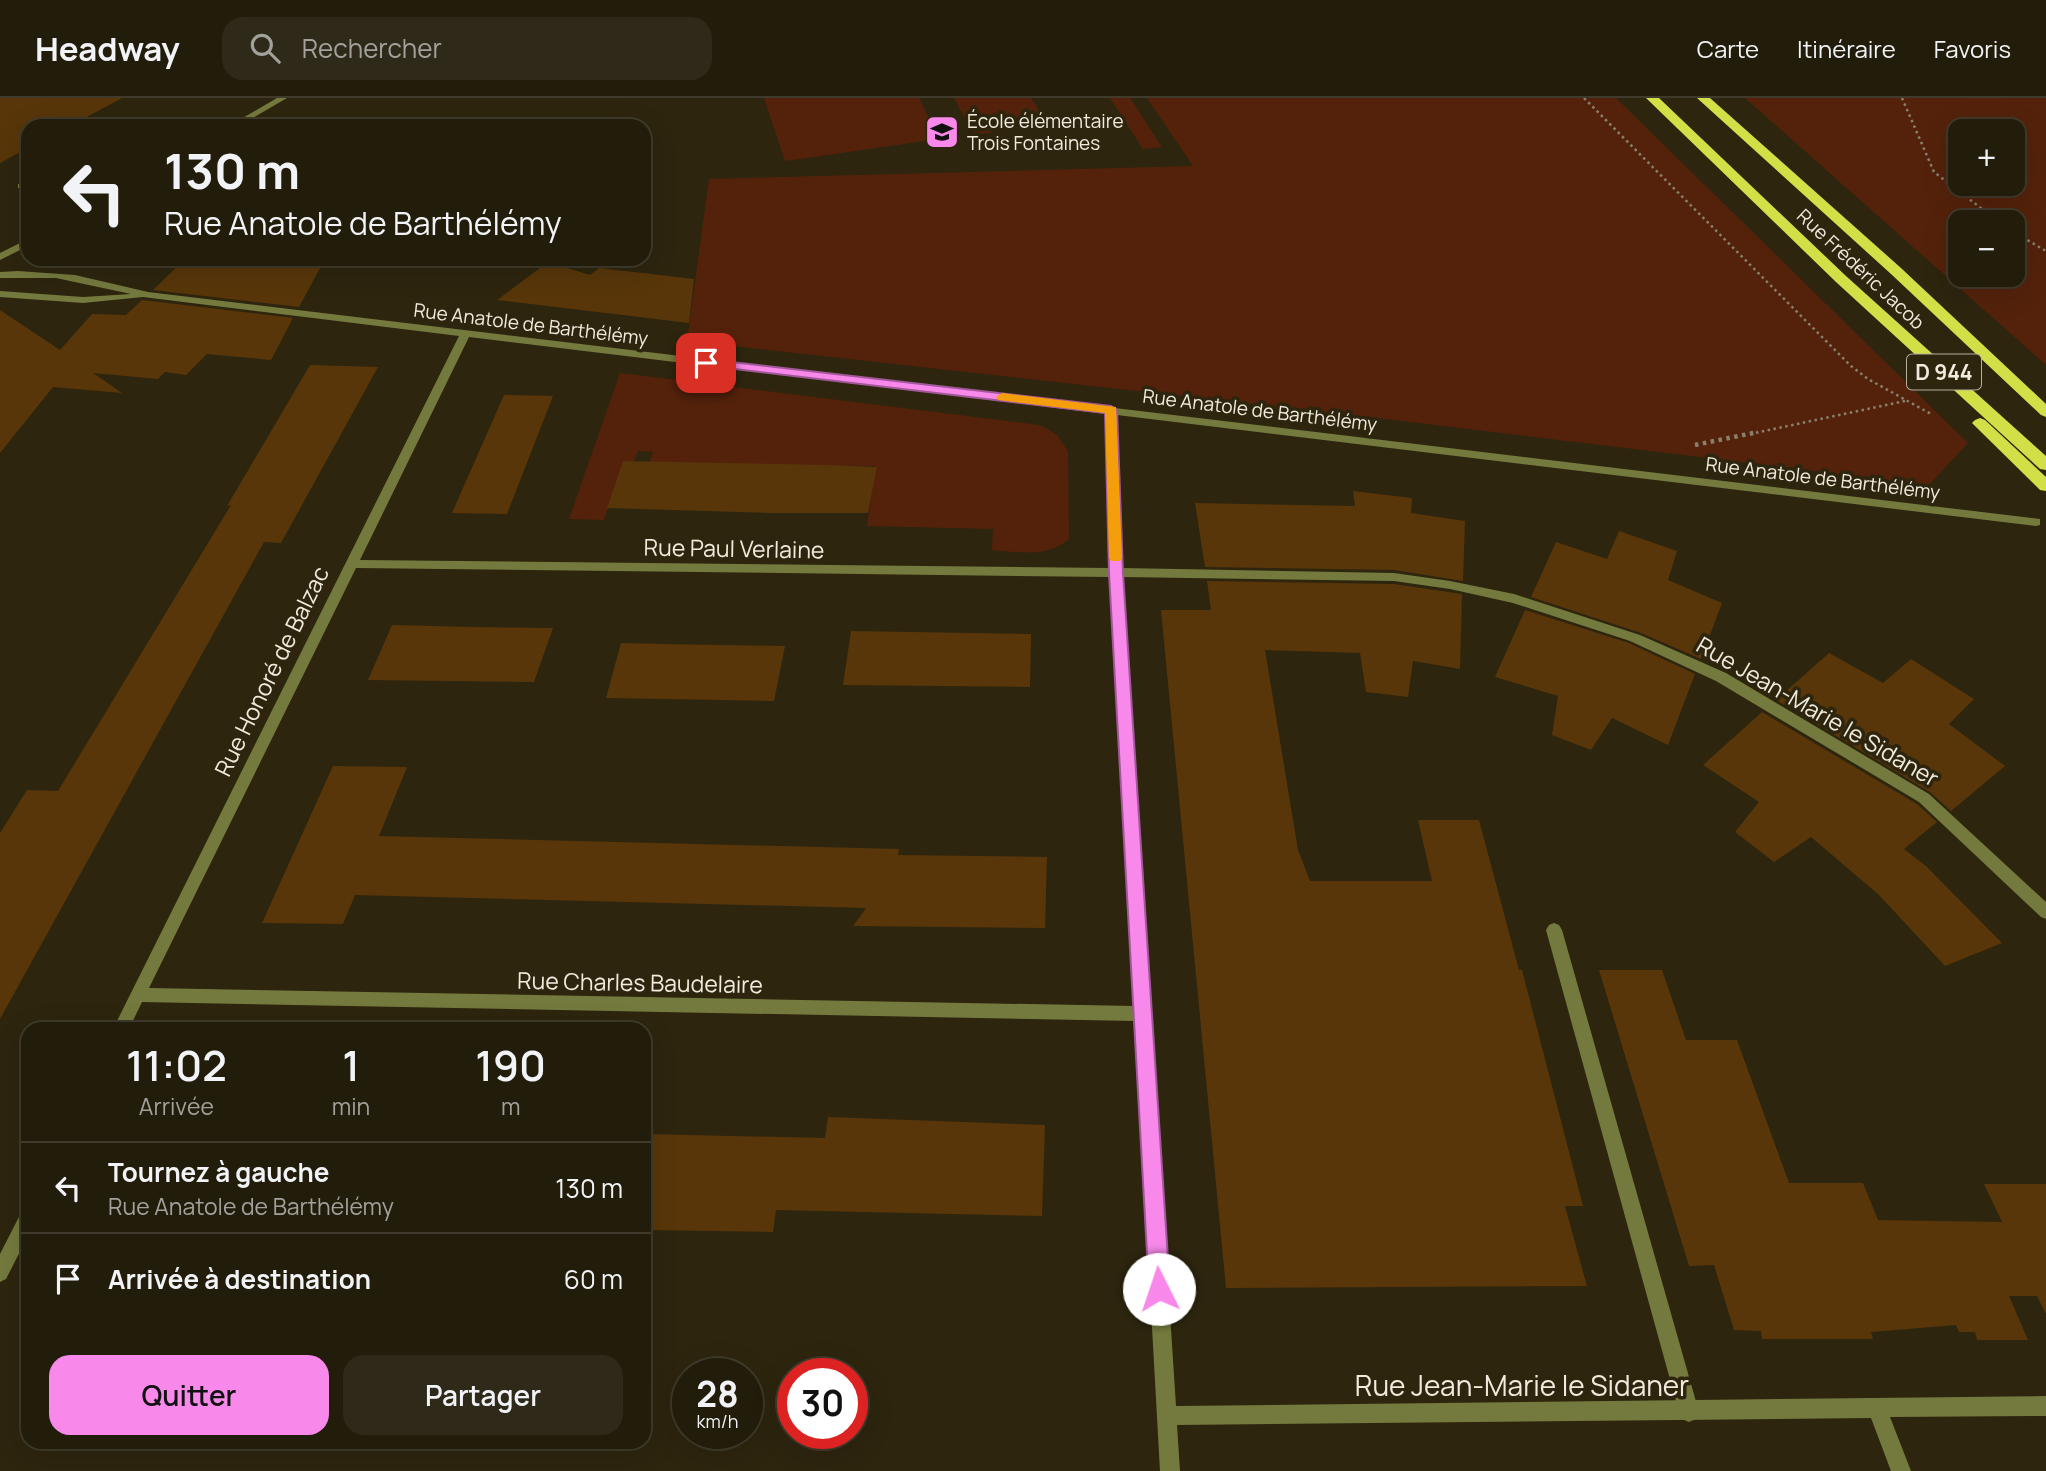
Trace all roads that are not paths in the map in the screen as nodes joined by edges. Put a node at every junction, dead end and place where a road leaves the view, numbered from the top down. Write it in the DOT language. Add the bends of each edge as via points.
graph roads {
  1 [pos="283,98"];
  2 [pos="1652,98"];
  3 [pos="1703,98"];
  4 [pos="246,119"];
  5 [pos="21,246"];
  6 [pos="0,257"];
  7 [pos="0,275"];
  8 [pos="1842,279"];
  9 [pos="0,294"];
  10 [pos="147,295"];
  11 [pos="465,335"];
  12 [pos="2009,376"];
  13 [pos="2046,402"];
  14 [pos="1111,410"];
  15 [pos="2046,412"];
  16 [pos="2046,466"];
  17 [pos="2046,486"];
  18 [pos="2036,522"];
  19 [pos="351,564"];
  20 [pos="1116,573"];
  21 [pos="2046,912"];
  22 [pos="1554,930"];
  23 [pos="138,995"];
  24 [pos="1142,1014"];
  25 [pos="124,1022"];
  26 [pos="21,1231"];
  27 [pos="0,1273"];
  28 [pos="2046,1406"];
  29 [pos="1877,1409"];
  30 [pos="1689,1412"];
  31 [pos="1167,1416"];
  32 [pos="1170,1471"];
  33 [pos="1901,1471"];
  1 -- 4 [label="street"];
  2 -- 8 [label="highway, Rue Frédéric Jacob / D 944"];
  3 -- 12 [label="highway, Rue Frédéric Jacob / D 944"];
  5 -- 6 [label="street"];
  7 -- 10 [label="street, Rue Anatole de Barthélémy" via="108,283"];
  8 -- 16 [label="highway, Rue Frédéric Jacob / D 944"];
  8 -- 17 [label="highway" via="1891,337"];
  9 -- 10 [label="street, Rue Anatole de Barthélémy" via="83,300"];
  10 -- 11 [label="street, Rue Anatole de Barthélémy"];
  11 -- 14 [label="street, Rue Anatole de Barthélémy"];
  11 -- 19 [label="street, Rue Honoré de Balzac"];
  12 -- 13 [label="highway"];
  12 -- 15 [label="highway, Rue Frédéric Jacob / D 944"];
  14 -- 18 [label="street, Rue Anatole de Barthélémy"];
  14 -- 20 [label="street"];
  19 -- 20 [label="street, Rue Paul Verlaine"];
  19 -- 23 [label="street, Rue Honoré de Balzac"];
  20 -- 21 [label="street, Rue Jean-Marie le Sidaner" via="1394,577 1514,599 1635,638 1721,677 1924,798"];
  20 -- 24 [label="street"];
  22 -- 30 [label="street"];
  23 -- 24 [label="street, Rue Charles Baudelaire"];
  23 -- 25 [label="street, Rue Honoré de Balzac"];
  24 -- 31 [label="street"];
  26 -- 27 [label="street"];
  28 -- 29 [label="street, Rue Jean-Marie le Sidaner"];
  29 -- 30 [label="street, Rue Jean-Marie le Sidaner"];
  29 -- 33 [label="street"];
  30 -- 31 [label="street, Rue Jean-Marie le Sidaner"];
  31 -- 32 [label="street"];
}
